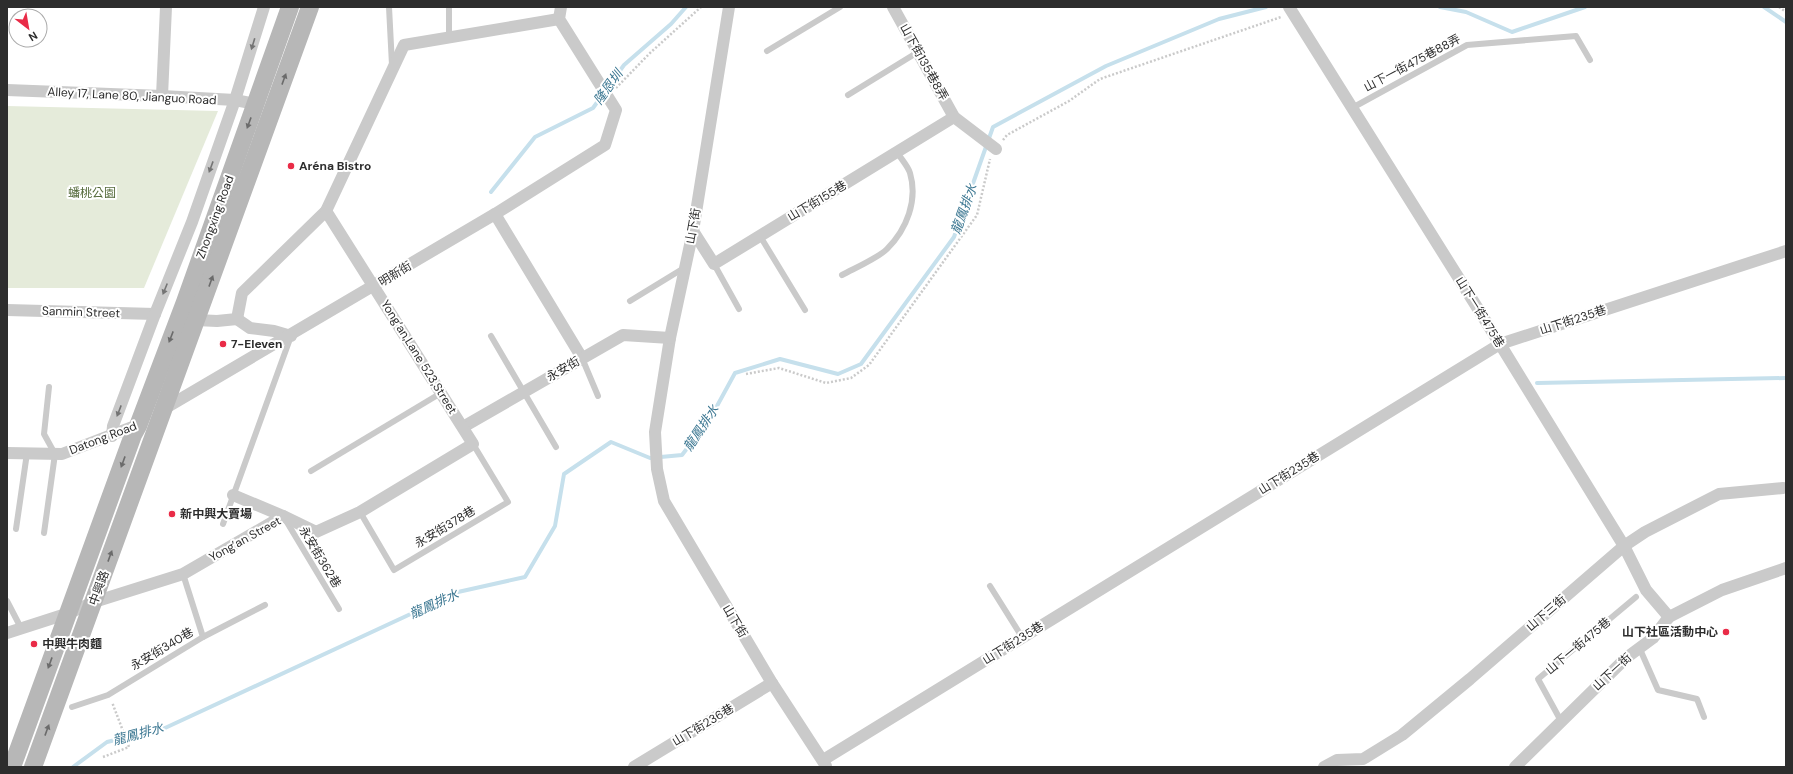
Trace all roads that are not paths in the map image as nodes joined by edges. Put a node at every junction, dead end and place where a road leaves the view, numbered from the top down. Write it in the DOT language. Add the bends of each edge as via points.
graph roads {
  1 [pos="166,7"];
  2 [pos="264,7"];
  3 [pos="290,7"];
  4 [pos="310,7"];
  5 [pos="390,7"];
  6 [pos="449,7"];
  7 [pos="729,7"];
  8 [pos="840,7"];
  9 [pos="893,7"];
  10 [pos="1291,10"];
  11 [pos="560,13"];
  12 [pos="449,37"];
  13 [pos="767,51"];
  14 [pos="918,52"];
  15 [pos="1590,60"];
  16 [pos="392,69"];
  17 [pos="7,90"];
  18 [pos="848,95"];
  19 [pos="162,96"];
  20 [pos="235,100"];
  21 [pos="256,104"];
  22 [pos="1352,108"];
  23 [pos="954,117"];
  24 [pos="994,148"];
  25 [pos="897,152"];
  26 [pos="326,211"];
  27 [pos="495,214"];
  28 [pos="693,231"];
  29 [pos="760,236"];
  30 [pos="1786,251"];
  31 [pos="714,264"];
  32 [pos="685,268"];
  33 [pos="842,276"];
  34 [pos="375,286"];
  35 [pos="630,301"];
  36 [pos="739,308"];
  37 [pos="7,310"];
  38 [pos="805,310"];
  39 [pos="155,314"];
  40 [pos="237,319"];
  41 [pos="196,320"];
  42 [pos="291,336"];
  43 [pos="491,336"];
  44 [pos="670,338"];
  45 [pos="1500,344"];
  46 [pos="582,358"];
  47 [pos="49,387"];
  48 [pos="524,391"];
  49 [pos="441,393"];
  50 [pos="598,396"];
  51 [pos="151,417"];
  52 [pos="463,427"];
  53 [pos="112,436"];
  54 [pos="473,444"];
  55 [pos="556,447"];
  56 [pos="7,453"];
  57 [pos="27,453"];
  58 [pos="55,454"];
  59 [pos="311,471"];
  60 [pos="1783,488"];
  61 [pos="233,495"];
  62 [pos="360,512"];
  63 [pos="283,516"];
  64 [pos="223,524"];
  65 [pos="16,529"];
  66 [pos="44,533"];
  67 [pos="1624,546"];
  68 [pos="1786,568"];
  69 [pos="183,574"];
  70 [pos="990,586"];
  71 [pos="1636,597"];
  72 [pos="7,601"];
  73 [pos="94,602"];
  74 [pos="264,605"];
  75 [pos="339,609"];
  76 [pos="69,613"];
  77 [pos="1669,618"];
  78 [pos="21,628"];
  79 [pos="7,633"];
  80 [pos="203,637"];
  81 [pos="1022,637"];
  82 [pos="1639,647"];
  83 [pos="772,683"];
  84 [pos="72,707"];
  85 [pos="1704,718"];
  86 [pos="1561,721"];
  87 [pos="825,763"];
  88 [pos="12,767"];
  89 [pos="33,767"];
  90 [pos="634,767"];
  91 [pos="1324,767"];
  92 [pos="1515,767"];
  1 -- 19 [label="street"];
  2 -- 20 [label="street, one-way"];
  3 -- 21 [label="street, Zhongxing Road"];
  41 -- 4 [label="street, Zhongxing Road, one-way"];
  5 -- 16 [label="lane"];
  6 -- 12 [label="lane"];
  7 -- 28 [label="street, 山下街"];
  8 -- 13 [label="lane"];
  9 -- 14 [label="street, 山下街135巷8弄"];
  10 -- 22 [label="street, 山下一街475巷"];
  11 -- 12 [label="street"];
  11 -- 27 [label="street, 明新街" via="616,110 605,145"];
  12 -- 16 [label="street" via="404,45"];
  14 -- 18 [label="lane"];
  14 -- 23 [label="street, 山下街135巷8弄"];
  15 -- 22 [label="lane, 山下一街475巷88弄" via="1576,36 1467,45"];
  16 -- 26 [label="street"];
  17 -- 19 [label="street, Alley 17, Lane 80, Jianguo Road"];
  19 -- 20 [label="street, Alley 17, Lane 80, Jianguo Road"];
  20 -- 21 [label="street, Alley 17, Lane 80, Jianguo Road"];
  20 -- 39 [label="street, one-way" via="192,222"];
  21 -- 51 [label="street, Zhongxing Road, one-way"];
  22 -- 45 [label="street, 山下一街475巷"];
  23 -- 24 [label="street"];
  23 -- 25 [label="street, 山下街155巷"];
  25 -- 29 [label="street, 山下街155巷"];
  25 -- 33 [label="lane" via="910,172 914,194 909,216 886,250"];
  26 -- 34 [label="street, Yong’an,Lane 523,Street"];
  26 -- 40 [label="street" via="242,292"];
  27 -- 34 [label="street, 明新街"];
  27 -- 46 [label="street"];
  28 -- 31 [label="street"];
  28 -- 32 [label="street, 山下街"];
  29 -- 31 [label="street, 山下街155巷"];
  29 -- 38 [label="lane"];
  30 -- 45 [label="street, 山下街235巷"];
  31 -- 36 [label="lane"];
  32 -- 35 [label="lane"];
  32 -- 44 [label="street, 山下街"];
  34 -- 42 [label="street, 明新街"];
  34 -- 49 [label="street, Yong’an,Lane 523,Street"];
  37 -- 39 [label="street, Sanmin Street"];
  39 -- 53 [label="street, one-way" via="113,426"];
  40 -- 41 [label="street" via="216,322"];
  40 -- 42 [label="street" via="250,328"];
  41 -- 51 [label="street, Zhongxing Road"];
  42 -- 51 [label="street, 明新街"];
  42 -- 61 [label="lane"];
  43 -- 48 [label="lane"];
  44 -- 46 [label="street, 永安街" via="623,335"];
  44 -- 83 [label="street, 山下街" via="654,444 664,501"];
  45 -- 67 [label="street, 山下一街475巷"];
  45 -- 81 [label="street, 山下街235巷"];
  46 -- 48 [label="street, 永安街"];
  46 -- 50 [label="lane"];
  47 -- 58 [label="lane" via="44,434"];
  48 -- 52 [label="street, 永安街"];
  48 -- 55 [label="lane"];
  49 -- 52 [label="street, Yong’an,Lane 523,Street"];
  49 -- 59 [label="lane"];
  51 -- 53 [label="street, Datong Road"];
  73 -- 51 [label="street, 中興路, one-way"];
  51 -- 76 [label="street, 中興路, one-way" via="133,435"];
  52 -- 54 [label="street"];
  53 -- 58 [label="street, Datong Road" via="62,454"];
  54 -- 62 [label="street, Yong’an Street"];
  54 -- 62 [label="lane, 永安街378巷" via="508,502 394,570"];
  56 -- 57 [label="street, Datong Road"];
  57 -- 58 [label="street, Datong Road"];
  57 -- 65 [label="lane"];
  58 -- 66 [label="lane"];
  60 -- 67 [label="street, 山下三街" via="1719,494 1645,532"];
  61 -- 63 [label="street"];
  61 -- 64 [label="lane"];
  62 -- 63 [label="street, Yong’an Street" via="316,532"];
  63 -- 69 [label="street, Yong’an Street"];
  63 -- 75 [label="lane, 永安街362巷"];
  67 -- 77 [label="street, 山下一街475巷" via="1646,590"];
  67 -- 91 [label="street, 山下三街" via="1402,735 1363,759 1337,760"];
  68 -- 77 [label="street, 山下一街" via="1722,590"];
  69 -- 73 [label="street, Yong’an Street"];
  69 -- 80 [label="lane, 永安街340巷"];
  70 -- 81 [label="lane"];
  71 -- 86 [label="lane, 山下一街475巷" via="1538,679"];
  72 -- 78 [label="lane"];
  73 -- 76 [label="street, Yong’an Street"];
  89 -- 73 [label="street, 中興路, one-way"];
  74 -- 80 [label="lane"];
  76 -- 78 [label="street, Yong’an Street"];
  76 -- 88 [label="street, 中興路, one-way"];
  77 -- 82 [label="street, 山下一街" via="1653,638"];
  78 -- 79 [label="street, Yong’an Street"];
  80 -- 84 [label="lane, 永安街340巷" via="108,695"];
  81 -- 87 [label="street, 山下街235巷"];
  82 -- 85 [label="lane" via="1658,690 1697,699"];
  82 -- 86 [label="street, 山下一街"];
  83 -- 87 [label="street, 山下街"];
  83 -- 90 [label="street, 山下街236巷"];
  86 -- 92 [label="street, 山下一街"];
}
